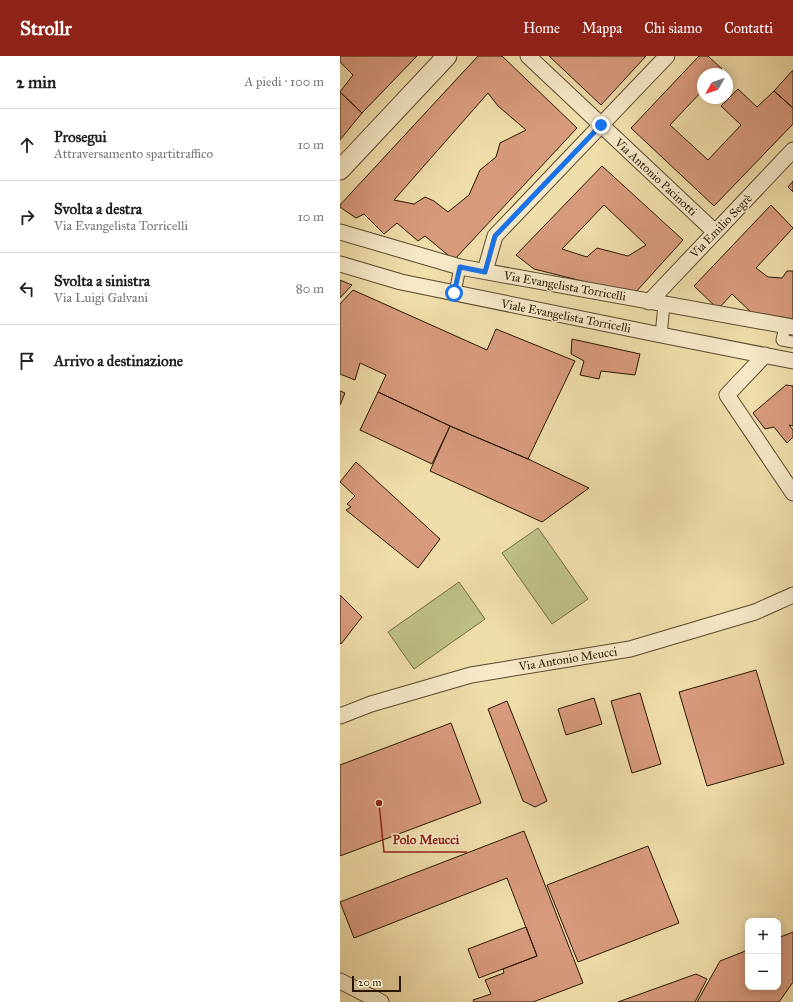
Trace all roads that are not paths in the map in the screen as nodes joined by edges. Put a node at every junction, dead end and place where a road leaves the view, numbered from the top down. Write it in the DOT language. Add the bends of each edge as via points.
graph roads {
  1 [pos="447,56"];
  2 [pos="528,56"];
  3 [pos="667,56"];
  4 [pos="601,125"];
  5 [pos="793,150"];
  6 [pos="340,170"];
  7 [pos="340,232"];
  8 [pos="715,232"];
  9 [pos="340,264"];
  10 [pos="460,267"];
  11 [pos="485,272"];
  12 [pos="454,293"];
  13 [pos="649,302"];
  14 [pos="664,305"];
  15 [pos="789,326"];
  16 [pos="661,335"];
  17 [pos="793,342"];
  18 [pos="765,355"];
  19 [pos="793,361"];
  20 [pos="793,493"];
  21 [pos="793,595"];
  22 [pos="340,716"];
  23 [pos="340,981"];
  24 [pos="381,1002"];
  1 -- 6 [label="street"];
  2 -- 4 [label="street, Via Antonio Pacinotti"];
  3 -- 4 [label="street"];
  4 -- 8 [label="street, Via Antonio Pacinotti"];
  4 -- 11 [label="street" via="495,236"];
  5 -- 8 [label="street, Via Emilio Segrè"];
  7 -- 10 [label="street, Via Evangelista Torricelli"];
  8 -- 13 [label="street, Via Emilio Segrè"];
  9 -- 12 [label="street, Viale Evangelista Torricelli" via="401,282"];
  10 -- 11 [label="street, Via Evangelista Torricelli"];
  10 -- 12 [label="street"];
  11 -- 13 [label="street, Via Evangelista Torricelli"];
  12 -- 16 [label="street, Viale Evangelista Torricelli"];
  13 -- 14 [label="street, Via Evangelista Torricelli"];
  14 -- 15 [label="street, Via Evangelista Torricelli"];
  14 -- 16 [label="street"];
  15 -- 17 [label="street" via="782,340"];
  16 -- 18 [label="street, Viale Evangelista Torricelli"];
  18 -- 19 [label="street, Viale Evangelista Torricelli"];
  18 -- 20 [label="street" via="726,395"];
  21 -- 22 [label="street, Via Antonio Meucci" via="755,612 630,649 471,675"];
  23 -- 24 [label="street"];
}
